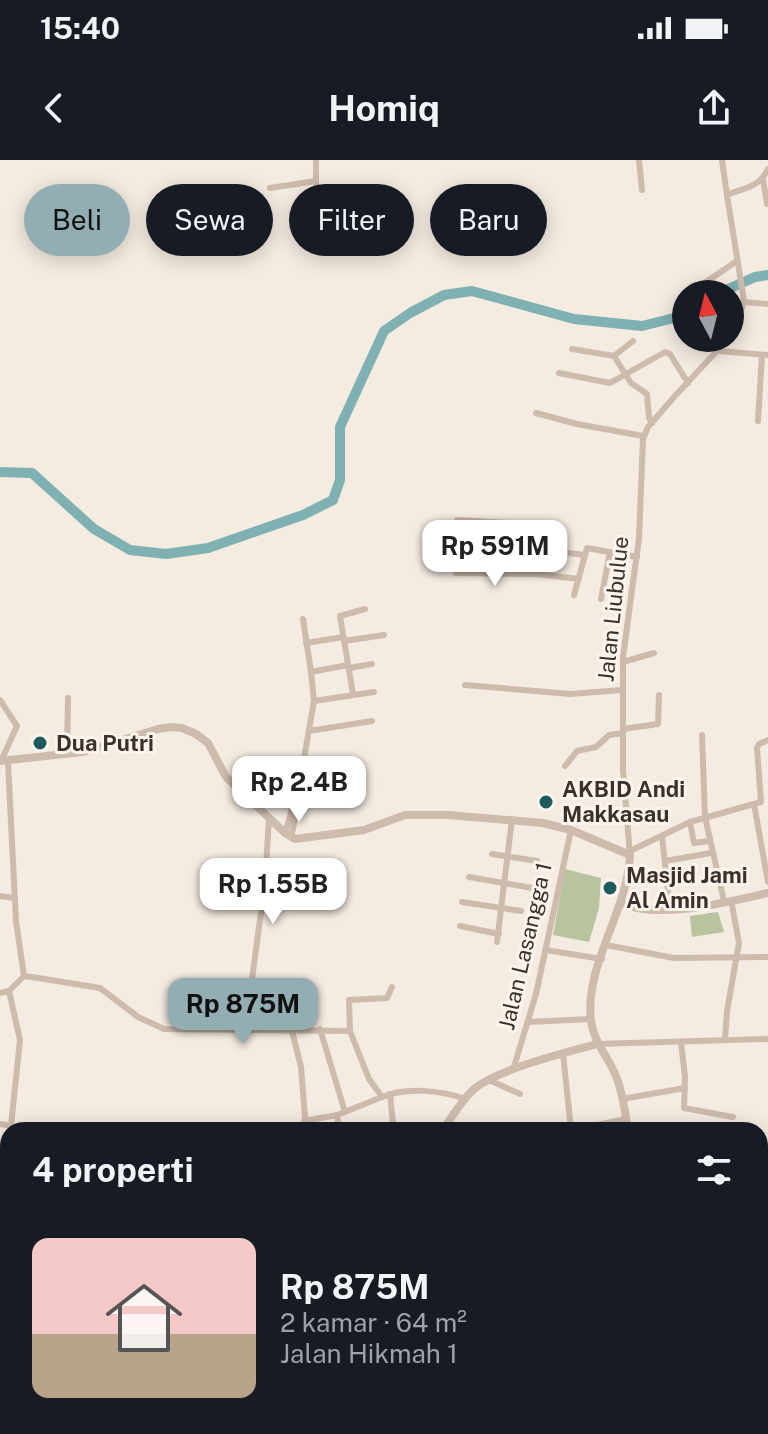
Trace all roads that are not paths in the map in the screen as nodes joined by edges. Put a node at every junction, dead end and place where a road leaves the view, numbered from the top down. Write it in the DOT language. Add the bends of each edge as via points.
graph roads {
  1 [pos="316,160"];
  2 [pos="639,160"];
  3 [pos="722,160"];
  4 [pos="768,169"];
  5 [pos="763,179"];
  6 [pos="316,181"];
  7 [pos="273,188"];
  8 [pos="642,190"];
  9 [pos="727,195"];
  10 [pos="767,204"];
  11 [pos="737,261"];
  12 [pos="709,280"];
  13 [pos="741,280"];
  14 [pos="744,302"];
  15 [pos="768,304"];
  16 [pos="633,341"];
  17 [pos="572,349"];
  18 [pos="717,352"];
  19 [pos="730,352"];
  20 [pos="765,355"];
  21 [pos="614,356"];
  22 [pos="559,373"];
  23 [pos="626,375"];
  24 [pos="688,383"];
  25 [pos="536,413"];
  26 [pos="758,421"];
  27 [pos="652,423"];
  28 [pos="643,436"];
  29 [pos="457,520"];
  30 [pos="481,521"];
  31 [pos="438,546"];
  32 [pos="481,548"];
  33 [pos="512,548"];
  34 [pos="536,549"];
  35 [pos="610,552"];
  36 [pos="585,555"];
  37 [pos="637,557"];
  38 [pos="456,573"];
  39 [pos="480,573"];
  40 [pos="535,574"];
  41 [pos="579,579"];
  42 [pos="574,595"];
  43 [pos="601,599"];
  44 [pos="365,609"];
  45 [pos="303,619"];
  46 [pos="384,635"];
  47 [pos="344,639"];
  48 [pos="306,643"];
  49 [pos="654,653"];
  50 [pos="623,662"];
  51 [pos="372,664"];
  52 [pos="349,666"];
  53 [pos="311,672"];
  54 [pos="465,685"];
  55 [pos="622,690"];
  56 [pos="374,692"];
  57 [pos="353,694"];
  58 [pos="659,695"];
  59 [pos="68,698"];
  60 [pos="0,700"];
  61 [pos="314,701"];
  62 [pos="372,721"];
  63 [pos="309,731"];
  64 [pos="623,731"];
  65 [pos="702,735"];
  66 [pos="768,740"];
  67 [pos="67,755"];
  68 [pos="3,762"];
  69 [pos="565,766"];
  70 [pos="761,802"];
  71 [pos="705,817"];
  72 [pos="269,818"];
  73 [pos="512,819"];
  74 [pos="690,822"];
  75 [pos="571,830"];
  76 [pos="288,836"];
  77 [pos="662,836"];
  78 [pos="709,841"];
  79 [pos="630,853"];
  80 [pos="711,853"];
  81 [pos="492,854"];
  82 [pos="508,857"];
  83 [pos="537,861"];
  84 [pos="665,861"];
  85 [pos="469,877"];
  86 [pos="768,882"];
  87 [pos="504,883"];
  88 [pos="532,888"];
  89 [pos="768,893"];
  90 [pos="0,896"];
  91 [pos="14,898"];
  92 [pos="727,900"];
  93 [pos="462,902"];
  94 [pos="621,903"];
  95 [pos="502,907"];
  96 [pos="670,910"];
  97 [pos="521,911"];
  98 [pos="460,926"];
  99 [pos="606,945"];
  100 [pos="546,950"];
  101 [pos="738,957"];
  102 [pos="768,957"];
  103 [pos="602,959"];
  104 [pos="24,976"];
  105 [pos="392,987"];
  106 [pos="9,991"];
  107 [pos="0,993"];
  108 [pos="591,1019"];
  109 [pos="528,1022"];
  110 [pos="320,1029"];
  111 [pos="245,1031"];
  112 [pos="292,1031"];
  113 [pos="350,1031"];
  114 [pos="768,1039"];
  115 [pos="725,1040"];
  116 [pos="681,1042"];
  117 [pos="597,1044"];
  118 [pos="563,1053"];
  119 [pos="513,1070"];
  120 [pos="489,1080"];
  121 [pos="685,1088"];
  122 [pos="390,1094"];
  123 [pos="520,1094"];
  124 [pos="382,1097"];
  125 [pos="465,1099"];
  126 [pos="622,1099"];
  127 [pos="345,1112"];
  128 [pos="337,1115"];
  129 [pos="733,1117"];
  130 [pos="626,1119"];
  131 [pos="304,1121"];
  132 [pos="11,1122"];
  133 [pos="338,1122"];
  134 [pos="393,1122"];
  135 [pos="449,1122"];
  136 [pos="571,1122"];
  137 [pos="611,1122"];
  138 [pos="627,1122"];
  1 -- 6 [label="street"];
  2 -- 8 [label="street"];
  3 -- 9 [label="street"];
  4 -- 5 [label="street"];
  5 -- 9 [label="street"];
  5 -- 10 [label="street"];
  6 -- 7 [label="street"];
  9 -- 11 [label="street"];
  11 -- 12 [label="street"];
  11 -- 13 [label="street"];
  14 -- 15 [label="street"];
  16 -- 21 [label="street"];
  17 -- 21 [label="street"];
  18 -- 24 [label="street"];
  19 -- 20 [label="street"];
  20 -- 26 [label="street"];
  21 -- 23 [label="street"];
  22 -- 23 [label="street" via="610,383"];
  23 -- 24 [label="street" via="665,352"];
  23 -- 27 [label="street" via="647,394"];
  24 -- 27 [label="street"];
  25 -- 28 [label="street"];
  27 -- 28 [label="street"];
  28 -- 37 [label="street, Jalan Liubulue"];
  29 -- 30 [label="street"];
  30 -- 32 [label="street"];
  30 -- 33 [label="street" via="508,523"];
  31 -- 32 [label="street"];
  32 -- 33 [label="street"];
  32 -- 39 [label="street"];
  33 -- 34 [label="street"];
  34 -- 36 [label="street"];
  34 -- 40 [label="street"];
  35 -- 36 [label="street" via="587,548"];
  35 -- 37 [label="street"];
  35 -- 43 [label="street"];
  36 -- 41 [label="street"];
  37 -- 50 [label="street, Jalan Liubulue"];
  38 -- 39 [label="street"];
  39 -- 40 [label="street"];
  40 -- 41 [label="street"];
  41 -- 42 [label="street"];
  44 -- 47 [label="street" via="342,614"];
  45 -- 48 [label="street"];
  46 -- 47 [label="street"];
  47 -- 48 [label="street"];
  47 -- 52 [label="street"];
  48 -- 53 [label="street"];
  49 -- 50 [label="street"];
  50 -- 55 [label="street, Jalan Liubulue"];
  51 -- 52 [label="street"];
  52 -- 53 [label="street"];
  52 -- 57 [label="street"];
  53 -- 61 [label="street"];
  54 -- 55 [label="street" via="570,694"];
  55 -- 64 [label="street, Jalan Liubulue"];
  56 -- 57 [label="street"];
  57 -- 61 [label="street"];
  58 -- 64 [label="street" via="658,724"];
  59 -- 67 [label="street"];
  60 -- 68 [label="street" via="17,725"];
  61 -- 63 [label="street"];
  62 -- 63 [label="street"];
  63 -- 76 [label="street"];
  64 -- 69 [label="street" via="577,751"];
  64 -- 79 [label="street, Jalan Liubulue"];
  65 -- 71 [label="street"];
  66 -- 70 [label="street" via="757,748"];
  67 -- 68 [label="street"];
  67 -- 72 [label="street" via="167,727 182,728 208,743 226,777"];
  68 -- 91 [label="street"];
  70 -- 71 [label="street"];
  70 -- 86 [label="street"];
  71 -- 74 [label="street"];
  71 -- 78 [label="street"];
  72 -- 76 [label="street"];
  72 -- 111 [label="street"];
  73 -- 75 [label="street"];
  73 -- 76 [label="street" via="409,814 364,830 298,840"];
  73 -- 82 [label="street"];
  74 -- 77 [label="street"];
  74 -- 78 [label="street" via="694,843"];
  75 -- 79 [label="street"];
  75 -- 100 [label="street, Jalan Lasangga 1"];
  77 -- 79 [label="street"];
  77 -- 84 [label="street"];
  78 -- 80 [label="street"];
  79 -- 94 [label="street"];
  80 -- 84 [label="street"];
  80 -- 92 [label="street"];
  81 -- 82 [label="street"];
  82 -- 83 [label="street"];
  82 -- 87 [label="street"];
  84 -- 96 [label="street"];
  85 -- 87 [label="street"];
  87 -- 88 [label="street"];
  87 -- 95 [label="street"];
  89 -- 92 [label="street"];
  90 -- 91 [label="street"];
  91 -- 104 [label="street"];
  92 -- 96 [label="street"];
  92 -- 101 [label="street"];
  93 -- 95 [label="street"];
  94 -- 96 [label="street"];
  94 -- 99 [label="street"];
  95 -- 97 [label="street"];
  95 -- 98 [label="street" via="498,938"];
  99 -- 101 [label="street" via="674,958"];
  99 -- 103 [label="street"];
  100 -- 103 [label="street"];
  100 -- 109 [label="street, Jalan Lasangga 1"];
  101 -- 102 [label="street"];
  101 -- 115 [label="street"];
  103 -- 108 [label="street"];
  104 -- 106 [label="street"];
  104 -- 111 [label="street" via="100,988 148,1024 164,1029"];
  105 -- 113 [label="street" via="387,998 350,999"];
  106 -- 107 [label="street"];
  106 -- 132 [label="street" via="20,1053"];
  108 -- 109 [label="street"];
  108 -- 117 [label="street"];
  109 -- 119 [label="street, Jalan Lasangga 1"];
  110 -- 112 [label="street"];
  110 -- 113 [label="street"];
  110 -- 127 [label="street"];
  111 -- 112 [label="street"];
  112 -- 131 [label="street" via="301,1067"];
  113 -- 124 [label="street"];
  114 -- 115 [label="street"];
  115 -- 116 [label="street"];
  116 -- 117 [label="street"];
  116 -- 121 [label="street"];
  117 -- 118 [label="street"];
  117 -- 126 [label="street"];
  118 -- 119 [label="street"];
  118 -- 136 [label="street"];
  119 -- 120 [label="street"];
  120 -- 123 [label="street"];
  120 -- 125 [label="street"];
  121 -- 126 [label="street"];
  121 -- 129 [label="street" via="686,1110"];
  122 -- 124 [label="street"];
  122 -- 125 [label="street" via="445,1093"];
  122 -- 134 [label="street"];
  124 -- 127 [label="street"];
  125 -- 135 [label="street"];
  126 -- 130 [label="street"];
  127 -- 128 [label="street"];
  128 -- 131 [label="street"];
  128 -- 133 [label="street"];
  130 -- 137 [label="street"];
  130 -- 138 [label="street"];
}
